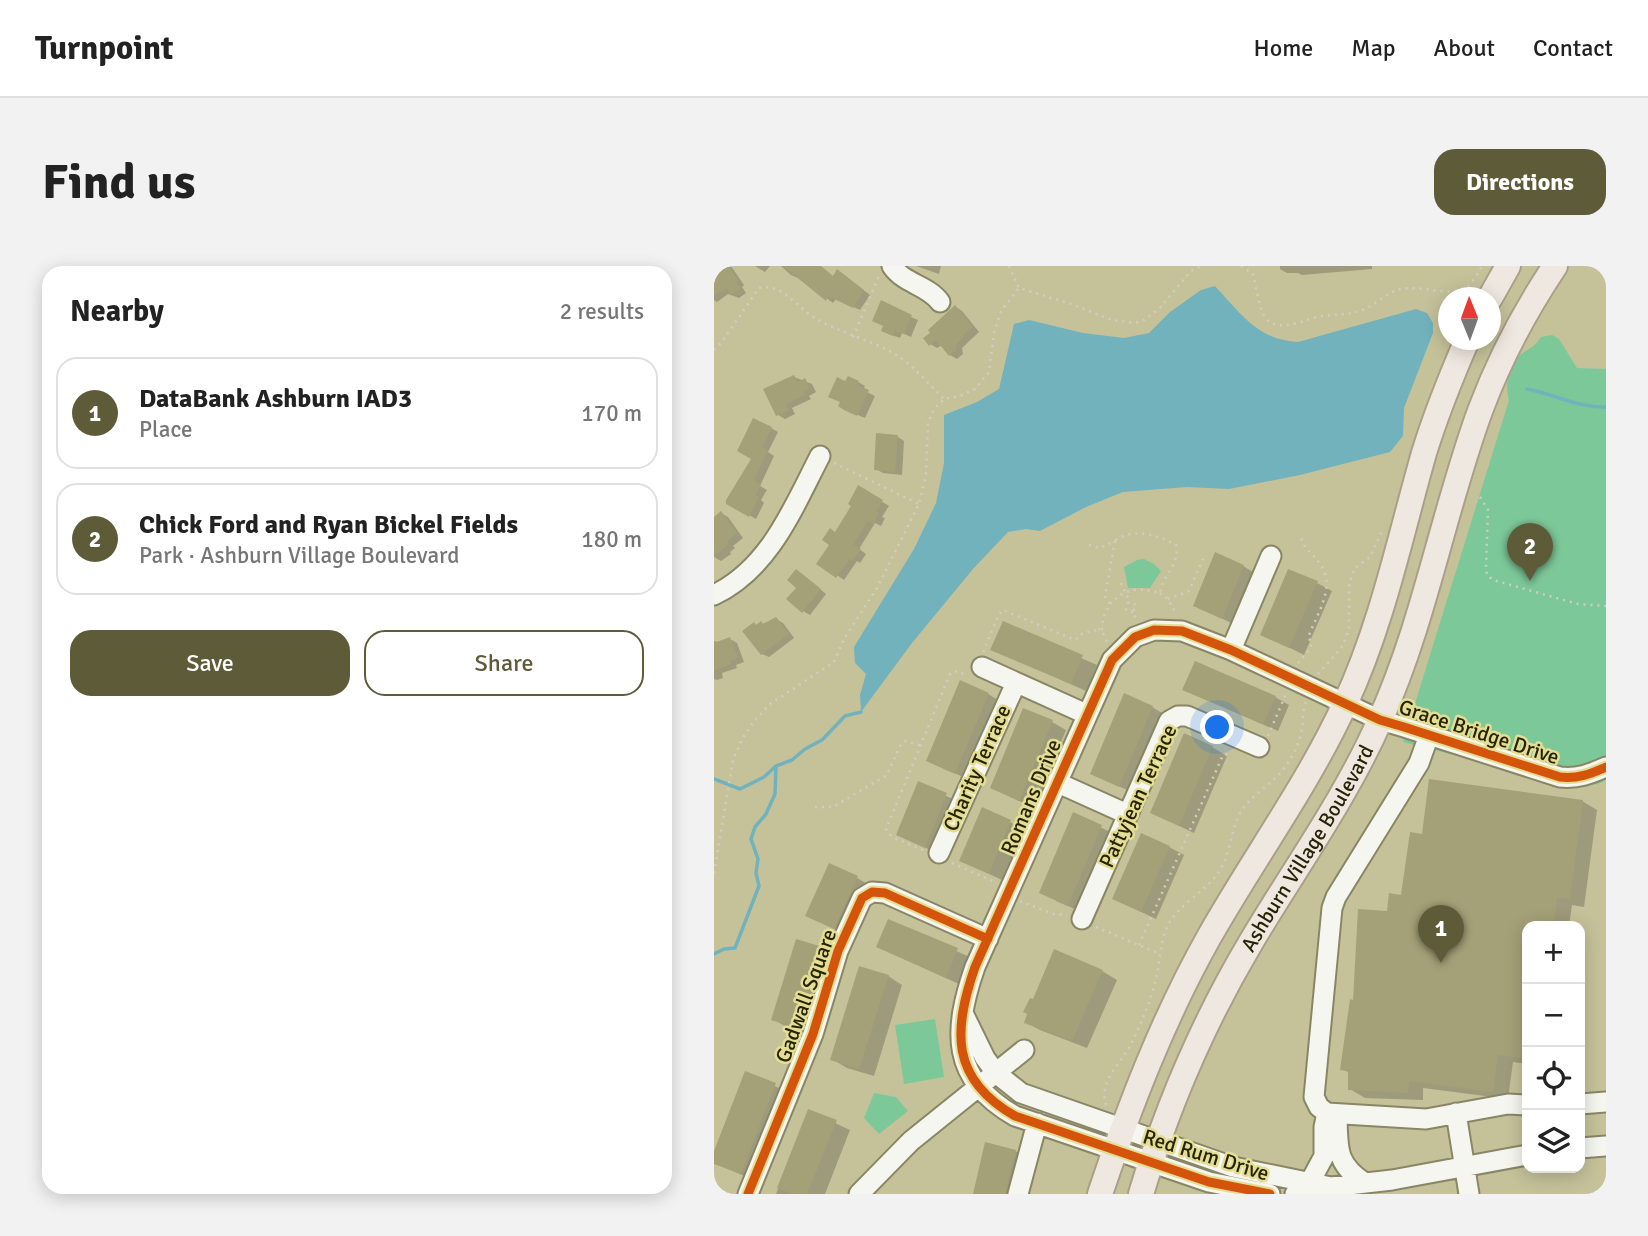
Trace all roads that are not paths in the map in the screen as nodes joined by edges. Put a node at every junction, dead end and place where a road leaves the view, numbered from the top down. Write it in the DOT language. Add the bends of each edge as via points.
graph roads {
  1 [pos="892,266"];
  2 [pos="1508,266"];
  3 [pos="1555,266"];
  4 [pos="1496,287"];
  5 [pos="940,302"];
  6 [pos="1463,350"];
  7 [pos="820,456"];
  8 [pos="1271,556"];
  9 [pos="714,596"];
  10 [pos="1231,650"];
  11 [pos="980,666"];
  12 [pos="1016,683"];
  13 [pos="1345,704"];
  14 [pos="1086,714"];
  15 [pos="1380,720"];
  16 [pos="1429,735"];
  17 [pos="1262,746"];
  18 [pos="1606,767"];
  19 [pos="1056,782"];
  20 [pos="1127,814"];
  21 [pos="936,855"];
  22 [pos="1082,920"];
  23 [pos="988,939"];
  24 [pos="962,1012"];
  25 [pos="1024,1050"];
  26 [pos="996,1073"];
  27 [pos="978,1086"];
  28 [pos="1606,1102"];
  29 [pos="1585,1104"];
  30 [pos="1522,1105"];
  31 [pos="1332,1113"];
  32 [pos="1456,1113"];
  33 [pos="1037,1123"];
  34 [pos="1119,1139"];
  35 [pos="1606,1146"];
  36 [pos="1585,1148"];
  37 [pos="1155,1152"];
  38 [pos="1522,1156"];
  39 [pos="1464,1166"];
  40 [pos="1365,1183"];
  41 [pos="1302,1188"];
  42 [pos="748,1194"];
  43 [pos="859,1194"];
  44 [pos="1018,1194"];
  45 [pos="1100,1194"];
  46 [pos="1141,1194"];
  47 [pos="1270,1194"];
  48 [pos="1469,1194"];
  1 -- 5 [label="street"];
  2 -- 4 [label="main road"];
  3 -- 15 [label="main road, Ashburn Village Boulevard" via="1512,339 1481,409 1410,643"];
  6 -- 13 [label="main road, Ashburn Village Boulevard" via="1425,451 1384,593"];
  7 -- 9 [label="street" via="772,546 738,580"];
  8 -- 10 [label="street"];
  10 -- 13 [label="street, Romans Drive"];
  10 -- 14 [label="street, Romans Drive" via="1169,630 1135,637 1111,660"];
  11 -- 12 [label="street"];
  12 -- 14 [label="street"];
  12 -- 21 [label="street, Charity Terrace"];
  13 -- 15 [label="street, Romans Drive"];
  13 -- 34 [label="main road, Ashburn Village Boulevard" via="1296,797 1192,969 1148,1061"];
  14 -- 19 [label="street, Romans Drive"];
  15 -- 16 [label="street, Grace Bridge Drive"];
  15 -- 37 [label="main road, Ashburn Village Boulevard" via="1353,775 1227,984"];
  16 -- 18 [label="street, Grace Bridge Drive" via="1560,777 1585,776"];
  16 -- 31 [label="street" via="1419,764 1332,908 1314,1088 1319,1107"];
  17 -- 20 [label="street, Pattyjean Terrace" via="1178,716 1169,721"];
  19 -- 20 [label="street"];
  19 -- 23 [label="street, Romans Drive"];
  20 -- 22 [label="street, Pattyjean Terrace"];
  23 -- 24 [label="street, Romans Drive"];
  23 -- 42 [label="street, Gadwall Square" via="885,893 872,892 862,898"];
  24 -- 26 [label="street"];
  24 -- 27 [label="street, Romans Drive" via="959,1028 964,1059"];
  25 -- 26 [label="street"];
  26 -- 27 [label="street"];
  26 -- 34 [label="street" via="1021,1093"];
  27 -- 33 [label="street, Romans Drive" via="1000,1107"];
  27 -- 43 [label="street" via="911,1141"];
  28 -- 29 [label="street"];
  30 -- 32 [label="street"];
  31 -- 32 [label="street" via="1426,1119"];
  31 -- 40 [label="street" via="1339,1155 1348,1173"];
  31 -- 41 [label="street" via="1324,1127 1324,1156"];
  32 -- 39 [label="street"];
  33 -- 34 [label="street, Romans Drive"];
  33 -- 44 [label="street"];
  34 -- 37 [label="street, Red Rum Drive"];
  34 -- 45 [label="main road, Ashburn Village Boulevard"];
  35 -- 36 [label="street"];
  37 -- 41 [label="street, Red Rum Drive" via="1233,1167"];
  37 -- 46 [label="main road, Ashburn Village Boulevard"];
  37 -- 47 [label="street, Red Rum Drive" via="1209,1182"];
  38 -- 39 [label="street, Red Rum Drive"];
  39 -- 40 [label="street, Red Rum Drive"];
  39 -- 48 [label="street"];
  40 -- 41 [label="street, Red Rum Drive"];
}
